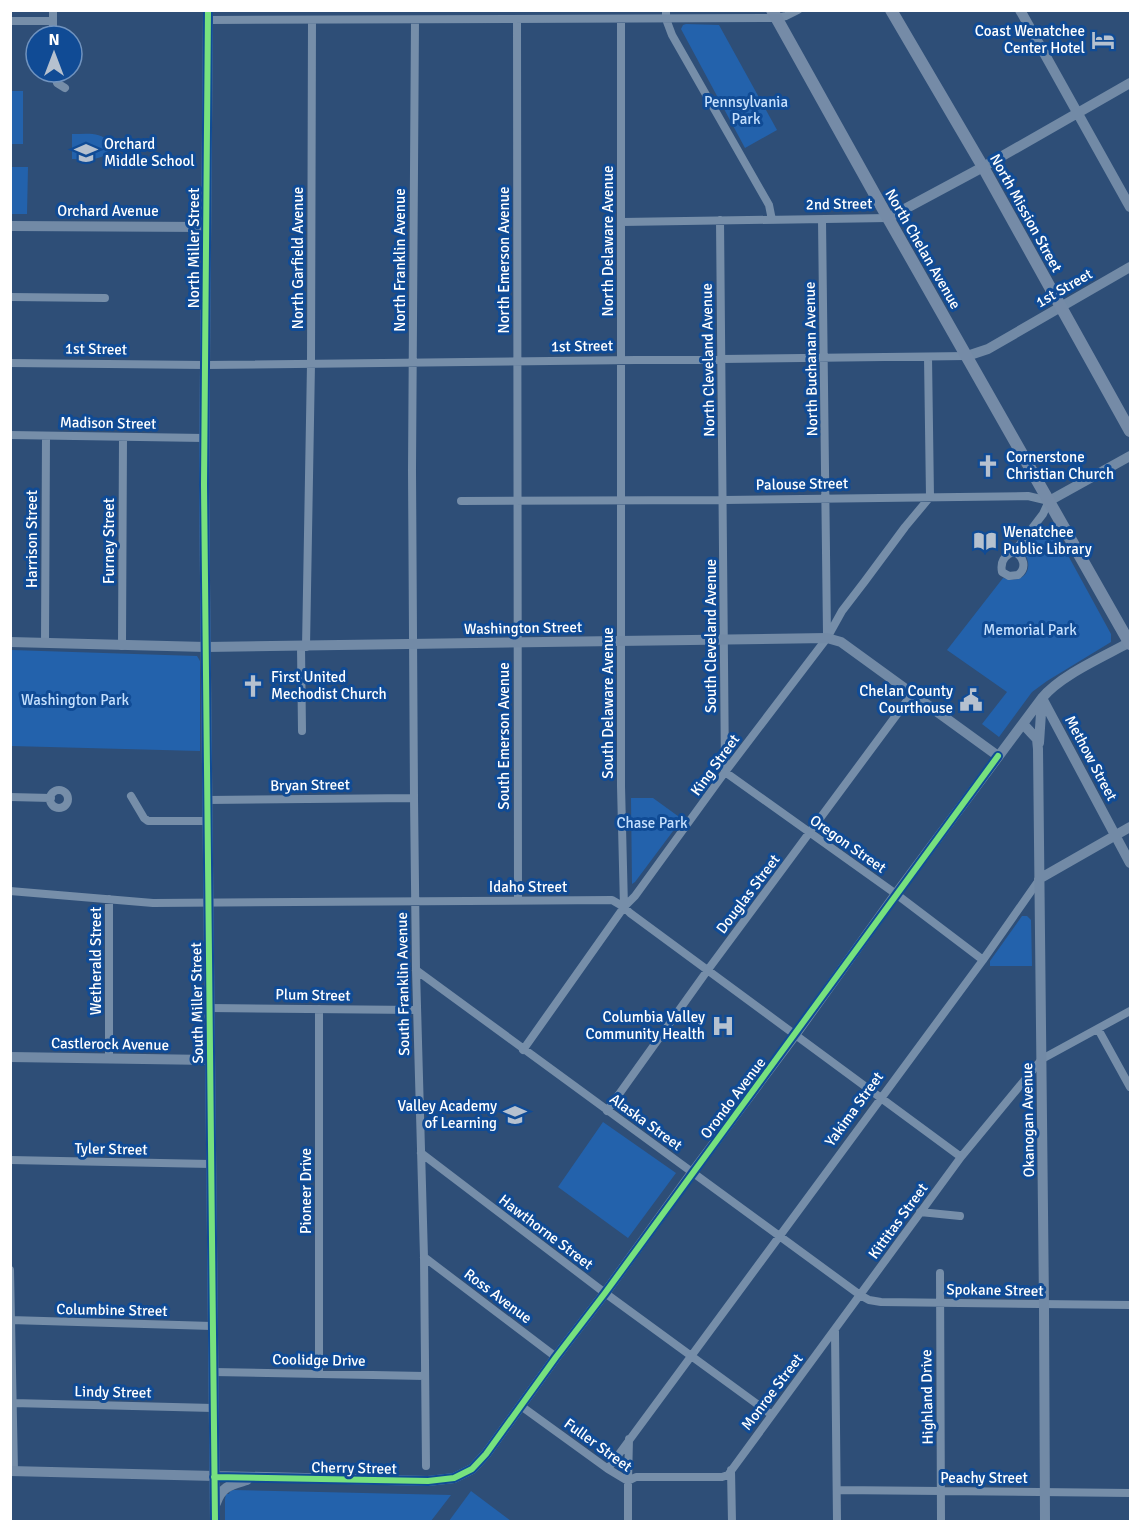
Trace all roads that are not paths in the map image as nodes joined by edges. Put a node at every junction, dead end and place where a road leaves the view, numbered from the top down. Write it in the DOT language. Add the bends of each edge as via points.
graph roads {
  1 [pos="53,10"];
  2 [pos="397,10"];
  3 [pos="798,10"];
  4 [pos="891,10"];
  5 [pos="1020,10"];
  6 [pos="774,14"];
  7 [pos="208,15"];
  8 [pos="303,15"];
  9 [pos="490,15"];
  10 [pos="584,15"];
  11 [pos="666,15"];
  12 [pos="517,19"];
  13 [pos="621,19"];
  14 [pos="312,20"];
  15 [pos="397,20"];
  16 [pos="415,20"];
  17 [pos="10,21"];
  18 [pos="53,21"];
  19 [pos="1131,83"];
  20 [pos="59,84"];
  21 [pos="65,88"];
  22 [pos="1078,112"];
  23 [pos="983,167"];
  24 [pos="1131,207"];
  25 [pos="888,218"];
  26 [pos="720,220"];
  27 [pos="772,220"];
  28 [pos="822,220"];
  29 [pos="622,222"];
  30 [pos="10,226"];
  31 [pos="206,227"];
  32 [pos="1131,267"];
  33 [pos="10,297"];
  34 [pos="105,298"];
  35 [pos="1061,307"];
  36 [pos="967,356"];
  37 [pos="928,357"];
  38 [pos="721,359"];
  39 [pos="824,359"];
  40 [pos="622,360"];
  41 [pos="518,362"];
  42 [pos="10,363"];
  43 [pos="414,363"];
  44 [pos="311,364"];
  45 [pos="205,365"];
  46 [pos="1131,431"];
  47 [pos="10,435"];
  48 [pos="46,436"];
  49 [pos="123,438"];
  50 [pos="204,438"];
  51 [pos="1131,456"];
  52 [pos="204,485"];
  53 [pos="930,497"];
  54 [pos="826,498"];
  55 [pos="412,500"];
  56 [pos="621,500"];
  57 [pos="723,500"];
  58 [pos="461,501"];
  59 [pos="517,501"];
  60 [pos="1049,501"];
  61 [pos="1014,552"];
  62 [pos="724,638"];
  63 [pos="827,638"];
  64 [pos="621,641"];
  65 [pos="10,642"];
  66 [pos="45,643"];
  67 [pos="517,643"];
  68 [pos="1130,643"];
  69 [pos="122,645"];
  70 [pos="413,645"];
  71 [pos="206,647"];
  72 [pos="304,647"];
  73 [pos="912,694"];
  74 [pos="1042,698"];
  75 [pos="1023,724"];
  76 [pos="302,731"];
  77 [pos="1038,749"];
  78 [pos="998,756"];
  79 [pos="725,772"];
  80 [pos="10,796"];
  81 [pos="131,796"];
  82 [pos="51,798"];
  83 [pos="414,798"];
  84 [pos="207,800"];
  85 [pos="207,821"];
  86 [pos="1131,827"];
  87 [pos="810,833"];
  88 [pos="1115,836"];
  89 [pos="1131,863"];
  90 [pos="1039,879"];
  91 [pos="10,891"];
  92 [pos="896,894"];
  93 [pos="110,899"];
  94 [pos="518,900"];
  95 [pos="415,901"];
  96 [pos="208,903"];
  97 [pos="624,907"];
  98 [pos="983,960"];
  99 [pos="416,970"];
  100 [pos="707,971"];
  101 [pos="209,1008"];
  102 [pos="319,1009"];
  103 [pos="417,1010"];
  104 [pos="1131,1011"];
  105 [pos="1098,1029"];
  106 [pos="795,1035"];
  107 [pos="523,1050"];
  108 [pos="10,1058"];
  109 [pos="109,1059"];
  110 [pos="1042,1059"];
  111 [pos="210,1060"];
  112 [pos="1131,1087"];
  113 [pos="881,1098"];
  114 [pos="607,1111"];
  115 [pos="422,1153"];
  116 [pos="961,1157"];
  117 [pos="10,1160"];
  118 [pos="211,1164"];
  119 [pos="692,1173"];
  120 [pos="920,1212"];
  121 [pos="960,1216"];
  122 [pos="779,1236"];
  123 [pos="424,1257"];
  124 [pos="10,1270"];
  125 [pos="940,1273"];
  126 [pos="605,1293"];
  127 [pos="860,1295"];
  128 [pos="940,1303"];
  129 [pos="1044,1304"];
  130 [pos="1131,1305"];
  131 [pos="11,1320"];
  132 [pos="212,1326"];
  133 [pos="835,1331"];
  134 [pos="691,1355"];
  135 [pos="556,1357"];
  136 [pos="213,1372"];
  137 [pos="319,1374"];
  138 [pos="425,1376"];
  139 [pos="13,1403"];
  140 [pos="521,1406"];
  141 [pos="213,1408"];
  142 [pos="772,1415"];
  143 [pos="629,1439"];
  144 [pos="486,1454"];
  145 [pos="426,1466"];
  146 [pos="608,1469"];
  147 [pos="731,1470"];
  148 [pos="12,1471"];
  149 [pos="214,1477"];
  150 [pos="253,1478"];
  151 [pos="628,1481"];
  152 [pos="837,1490"];
  153 [pos="941,1491"];
  154 [pos="1045,1492"];
  155 [pos="1131,1492"];
  156 [pos="214,1506"];
  157 [pos="215,1521"];
  158 [pos="628,1521"];
  159 [pos="732,1521"];
  160 [pos="837,1521"];
  161 [pos="941,1521"];
  162 [pos="1045,1521"];
  1 -- 18 [label="street"];
  2 -- 15 [label="street"];
  3 -- 6 [label="street" via="786,16"];
  4 -- 23 [label="main road, North Mission Street"];
  5 -- 22 [label="main road"];
  6 -- 11 [label="street"];
  6 -- 25 [label="main road, North Chelan Avenue"];
  7 -- 8 [label="street"];
  7 -- 31 [label="main road, North Miller Street"];
  8 -- 14 [label="street"];
  9 -- 12 [label="street"];
  9 -- 16 [label="street"];
  10 -- 12 [label="street"];
  10 -- 13 [label="street"];
  11 -- 13 [label="street"];
  11 -- 27 [label="street" via="672,35 769,205"];
  12 -- 41 [label="street, North Emerson Avenue"];
  13 -- 29 [label="street, North Delaware Avenue"];
  14 -- 15 [label="street"];
  14 -- 44 [label="street, North Garfield Avenue"];
  15 -- 16 [label="street"];
  16 -- 43 [label="street, North Franklin Avenue"];
  17 -- 18 [label="street"];
  19 -- 22 [label="main road, 2nd Street"];
  20 -- 21 [label="street"];
  22 -- 23 [label="main road, 2nd Street"];
  22 -- 24 [label="main road"];
  23 -- 25 [label="main road, 2nd Street"];
  23 -- 35 [label="main road, North Mission Street"];
  25 -- 28 [label="street, 2nd Street"];
  25 -- 36 [label="main road, North Chelan Avenue"];
  26 -- 27 [label="street, 2nd Street"];
  26 -- 29 [label="street, 2nd Street"];
  26 -- 38 [label="street, North Cleveland Avenue"];
  27 -- 28 [label="street, 2nd Street"];
  28 -- 39 [label="street, North Buchanan Avenue"];
  29 -- 40 [label="street, North Delaware Avenue"];
  30 -- 31 [label="main road, Orchard Avenue"];
  31 -- 45 [label="main road, North Miller Street"];
  32 -- 35 [label="main road, 1st Street"];
  33 -- 34 [label="street"];
  35 -- 36 [label="main road, 1st Street" via="983,352"];
  35 -- 46 [label="main road, North Mission Street"];
  36 -- 37 [label="street, 1st Street"];
  36 -- 60 [label="main road, North Chelan Avenue"];
  37 -- 39 [label="street, 1st Street"];
  37 -- 53 [label="street"];
  38 -- 39 [label="street, 1st Street"];
  38 -- 40 [label="street, 1st Street"];
  38 -- 57 [label="street, North Cleveland Avenue"];
  39 -- 54 [label="street, North Buchanan Avenue"];
  40 -- 41 [label="street, 1st Street"];
  40 -- 56 [label="street, North Delaware Avenue"];
  41 -- 43 [label="street, 1st Street"];
  41 -- 59 [label="street, North Emerson Avenue"];
  42 -- 45 [label="street, 1st Street"];
  43 -- 44 [label="street, 1st Street"];
  43 -- 55 [label="street, North Franklin Avenue"];
  44 -- 45 [label="street, 1st Street"];
  44 -- 72 [label="street, North Garfield Avenue"];
  45 -- 50 [label="main road, North Miller Street"];
  47 -- 48 [label="street, Madison Street"];
  48 -- 49 [label="street, Madison Street"];
  48 -- 66 [label="street, Harrison Street"];
  49 -- 50 [label="street, Madison Street"];
  49 -- 69 [label="street, Furney Street"];
  50 -- 52 [label="main road, North Miller Street"];
  51 -- 60 [label="main road"];
  52 -- 71 [label="main road, South Miller Street"];
  53 -- 54 [label="street, Palouse Street"];
  53 -- 60 [label="street, Palouse Street" via="1028,496"];
  53 -- 63 [label="street, King Street" via="842,611"];
  54 -- 57 [label="street, Palouse Street"];
  54 -- 63 [label="street, North Buchanan Avenue"];
  55 -- 70 [label="street, South Franklin Avenue"];
  56 -- 57 [label="street, Palouse Street"];
  56 -- 59 [label="street, Palouse Street"];
  56 -- 64 [label="street, South Delaware Avenue"];
  57 -- 62 [label="street, South Cleveland Avenue"];
  58 -- 59 [label="street, Palouse Street"];
  59 -- 67 [label="street, South Emerson Avenue"];
  60 -- 61 [label="street"];
  60 -- 68 [label="main road, North Chelan Avenue"];
  62 -- 63 [label="main road, Washington Street"];
  62 -- 64 [label="main road, Washington Street"];
  62 -- 79 [label="street, South Cleveland Avenue"];
  63 -- 73 [label="main road, Washington Street" via="840,642"];
  63 -- 79 [label="street, King Street"];
  64 -- 67 [label="main road, Washington Street"];
  64 -- 97 [label="street, South Delaware Avenue"];
  65 -- 66 [label="main road, Washington Street"];
  66 -- 69 [label="main road, Washington Street"];
  67 -- 70 [label="main road, Washington Street"];
  67 -- 94 [label="street, South Emerson Avenue"];
  68 -- 74 [label="main road, Orondo Avenue" via="1065,678"];
  69 -- 71 [label="main road, Washington Street"];
  70 -- 72 [label="main road, Washington Street"];
  70 -- 83 [label="street, South Franklin Avenue"];
  71 -- 72 [label="main road, Washington Street"];
  71 -- 84 [label="main road, South Miller Street"];
  72 -- 76 [label="street, North Garfield Avenue"];
  73 -- 78 [label="main road, Washington Street"];
  73 -- 87 [label="street, Douglas Street"];
  74 -- 75 [label="main road, Orondo Avenue"];
  74 -- 77 [label="main road, Okanogan Avenue"];
  74 -- 88 [label="main road, Methow Street"];
  75 -- 77 [label="main road" via="1037,739"];
  75 -- 78 [label="main road, Orondo Avenue"];
  77 -- 90 [label="main road, Okanogan Avenue"];
  78 -- 92 [label="main road, Orondo Avenue"];
  79 -- 87 [label="street, Oregon Street"];
  79 -- 97 [label="street, King Street"];
  80 -- 82 [label="street"];
  81 -- 85 [label="street" via="148,821"];
  83 -- 84 [label="street, Bryan Street"];
  83 -- 95 [label="street, South Franklin Avenue"];
  84 -- 85 [label="main road, South Miller Street"];
  85 -- 96 [label="main road, South Miller Street"];
  86 -- 88 [label="main road, Yakima Street"];
  87 -- 92 [label="street, Oregon Street"];
  87 -- 100 [label="street, Douglas Street"];
  88 -- 89 [label="main road, Methow Street"];
  88 -- 90 [label="main road, Yakima Street"];
  90 -- 98 [label="street, Yakima Street"];
  90 -- 110 [label="main road, Okanogan Avenue"];
  91 -- 93 [label="street, Idaho Street"];
  92 -- 98 [label="street, Oregon Street"];
  92 -- 106 [label="main road, Orondo Avenue"];
  93 -- 96 [label="street, Idaho Street"];
  93 -- 109 [label="street, Wetherald Street"];
  94 -- 95 [label="street, Idaho Street"];
  94 -- 97 [label="street, Idaho Street" via="612,900"];
  95 -- 96 [label="street, Idaho Street"];
  95 -- 99 [label="street, South Franklin Avenue"];
  96 -- 101 [label="main road, South Miller Street"];
  97 -- 100 [label="street, Idaho Street"];
  97 -- 107 [label="street, King Street"];
  98 -- 113 [label="street, Yakima Street"];
  99 -- 103 [label="street, South Franklin Avenue"];
  99 -- 107 [label="street, Alaska Street"];
  100 -- 106 [label="street, Idaho Street"];
  100 -- 114 [label="street, Douglas Street"];
  101 -- 102 [label="street, Plum Street"];
  101 -- 111 [label="main road, South Miller Street"];
  102 -- 103 [label="street, Plum Street"];
  102 -- 137 [label="street, Pioneer Drive"];
  103 -- 115 [label="street, South Franklin Avenue"];
  104 -- 105 [label="street, Kittitas Street"];
  105 -- 110 [label="street, Kittitas Street"];
  105 -- 112 [label="street"];
  106 -- 113 [label="street, Idaho Street"];
  106 -- 119 [label="main road, Orondo Avenue"];
  107 -- 114 [label="street, Alaska Street"];
  108 -- 109 [label="main road, Castlerock Avenue"];
  109 -- 111 [label="main road, Castlerock Avenue"];
  110 -- 116 [label="street, Kittitas Street"];
  110 -- 129 [label="main road, Okanogan Avenue"];
  111 -- 118 [label="main road, South Miller Street"];
  113 -- 116 [label="street, Idaho Street"];
  113 -- 122 [label="street, Yakima Street"];
  114 -- 119 [label="street, Alaska Street"];
  115 -- 123 [label="street, South Franklin Avenue"];
  115 -- 126 [label="street, Hawthorne Street"];
  116 -- 120 [label="street, Kittitas Street"];
  117 -- 118 [label="street, Tyler Street"];
  118 -- 132 [label="main road, South Miller Street"];
  119 -- 122 [label="street, Alaska Street"];
  119 -- 126 [label="main road, Orondo Avenue"];
  120 -- 121 [label="street"];
  120 -- 127 [label="street, Kittitas Street"];
  122 -- 127 [label="street, Alaska Street"];
  122 -- 134 [label="street, Yakima Street"];
  123 -- 135 [label="street, Ross Avenue"];
  123 -- 138 [label="street, South Franklin Avenue"];
  124 -- 131 [label="street"];
  125 -- 128 [label="street, Highland Drive"];
  126 -- 134 [label="street, Hawthorne Street"];
  126 -- 135 [label="main road, Orondo Avenue"];
  127 -- 128 [label="street, Spokane Street" via="881,1302"];
  127 -- 133 [label="street, Kittitas Street"];
  128 -- 129 [label="street, Spokane Street"];
  128 -- 153 [label="street, Highland Drive"];
  129 -- 130 [label="street, Spokane Street"];
  129 -- 154 [label="main road, Okanogan Avenue"];
  131 -- 132 [label="street, Columbine Street"];
  131 -- 139 [label="street"];
  132 -- 136 [label="main road, South Miller Street"];
  133 -- 142 [label="street, Monroe Street"];
  133 -- 152 [label="street"];
  134 -- 142 [label="street, Hawthorne Street"];
  134 -- 143 [label="street, Yakima Street"];
  135 -- 140 [label="main road, Orondo Avenue"];
  136 -- 137 [label="street, Coolidge Drive"];
  136 -- 141 [label="main road, South Miller Street"];
  137 -- 138 [label="street, Coolidge Drive"];
  138 -- 145 [label="street, South Franklin Avenue"];
  139 -- 141 [label="street, Lindy Street"];
  139 -- 148 [label="street"];
  140 -- 144 [label="main road, Orondo Avenue"];
  140 -- 146 [label="street, Fuller Street"];
  141 -- 149 [label="main road, South Miller Street"];
  142 -- 147 [label="street, Monroe Street"];
  143 -- 146 [label="street, Yakima Street"];
  143 -- 151 [label="street"];
  144 -- 150 [label="main road, Cherry Street" via="454,1478 428,1481"];
  146 -- 151 [label="street, Fuller Street"];
  147 -- 151 [label="street" via="722,1477 641,1477"];
  147 -- 159 [label="street"];
  148 -- 149 [label="main road, Cherry Street"];
  149 -- 150 [label="main road, Cherry Street"];
  149 -- 156 [label="main road, South Miller Street"];
  150 -- 156 [label="main road" via="222,1490"];
  151 -- 158 [label="street, Fuller Street"];
  152 -- 153 [label="street, Peachy Street"];
  152 -- 160 [label="street"];
  153 -- 154 [label="street, Peachy Street"];
  153 -- 161 [label="street, Highland Drive"];
  154 -- 155 [label="street, Peachy Street"];
  154 -- 162 [label="main road, Okanogan Avenue"];
  156 -- 157 [label="main road, South Miller Street"];
}
